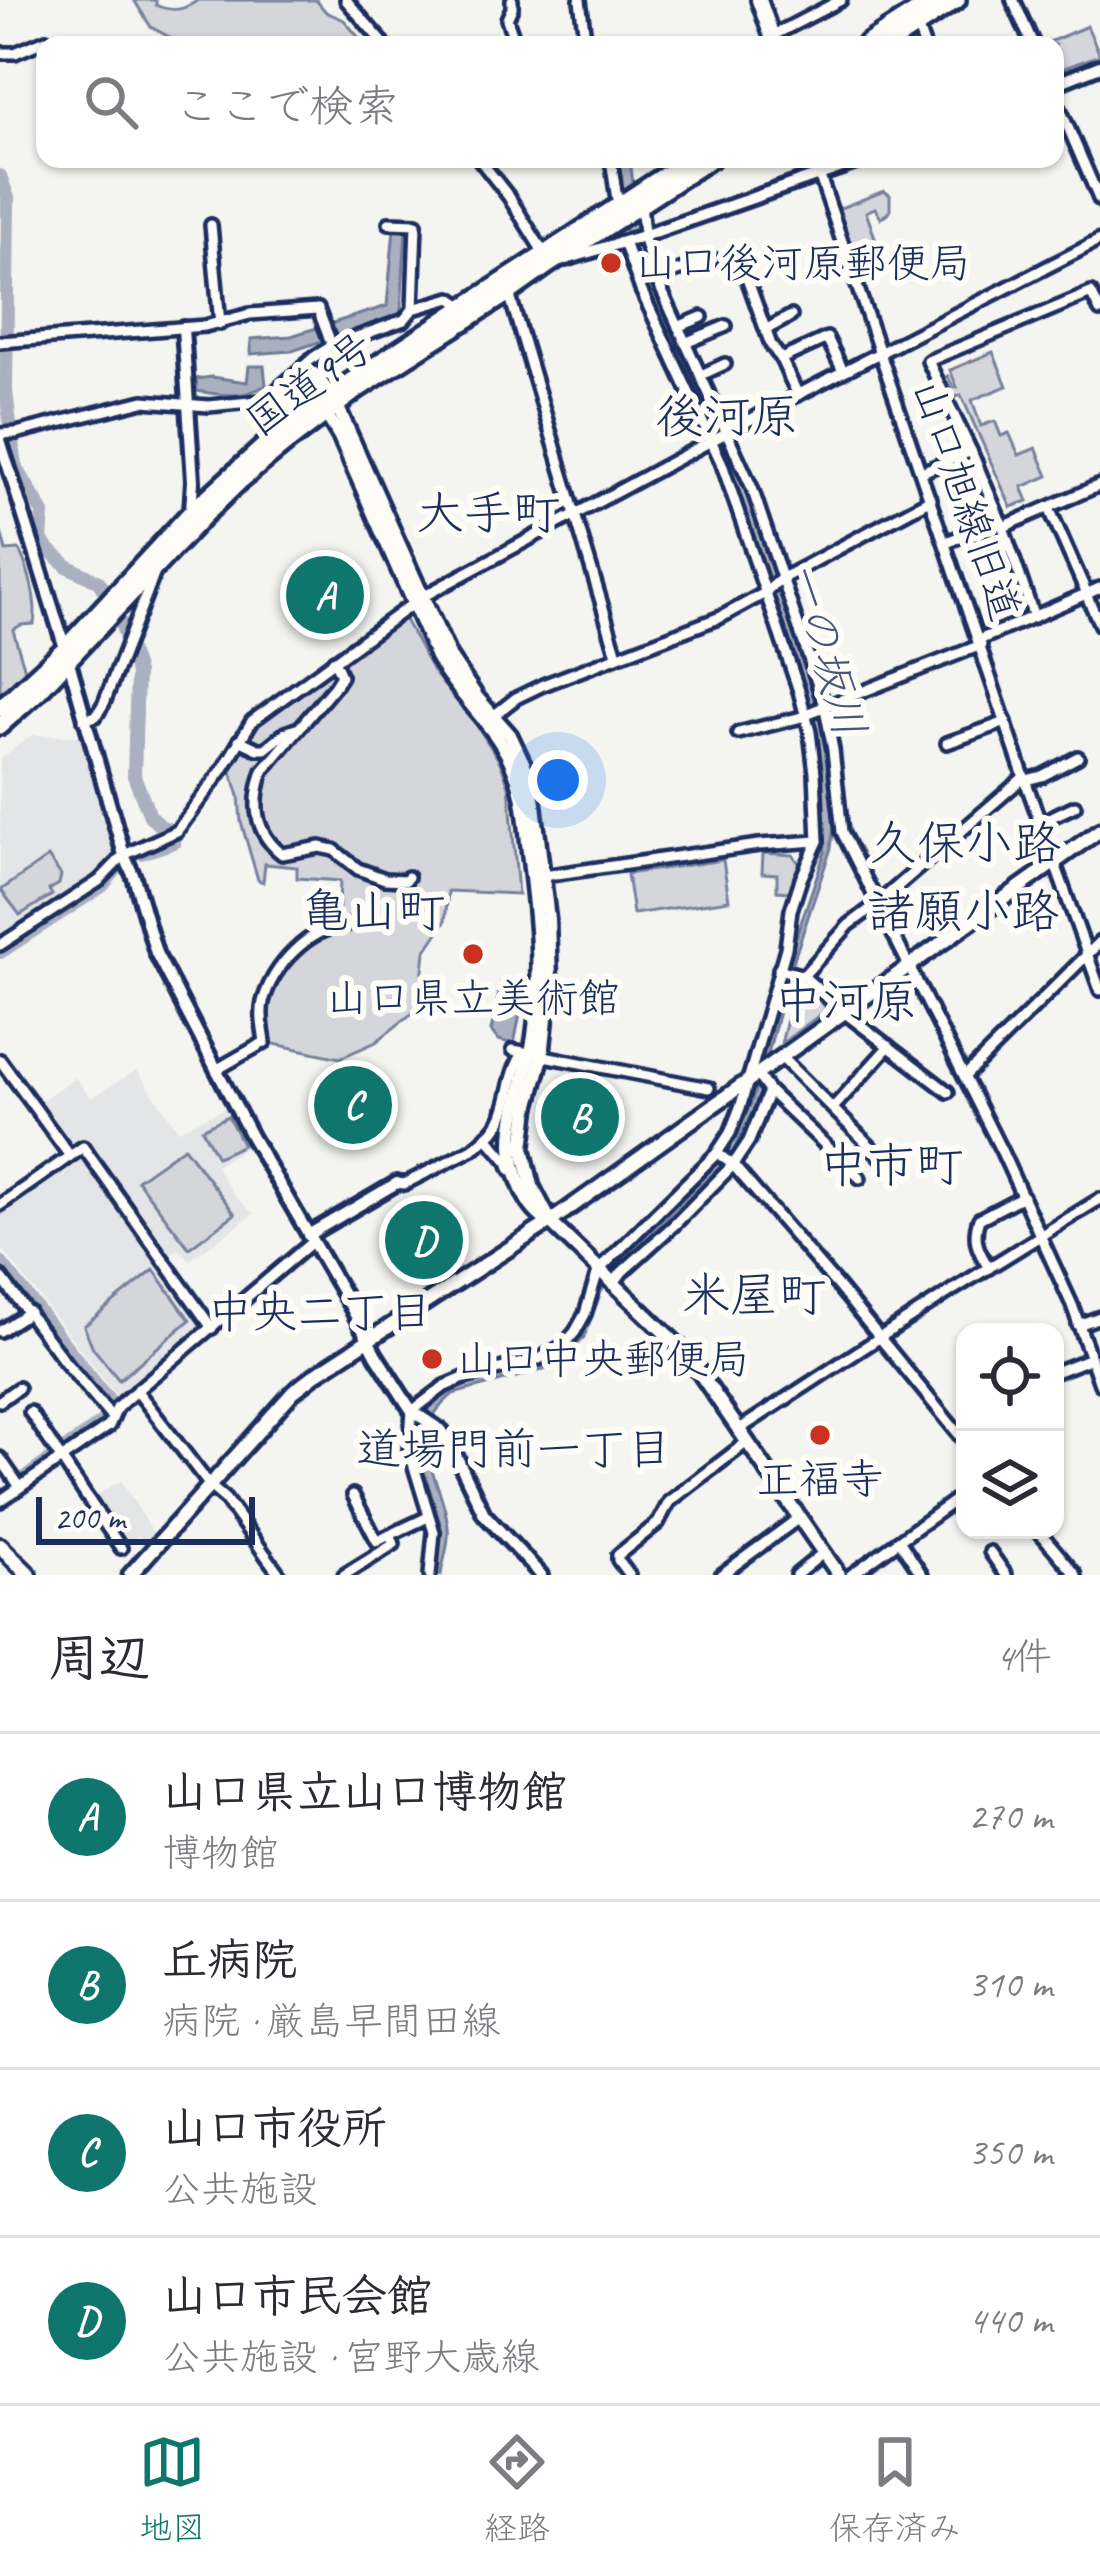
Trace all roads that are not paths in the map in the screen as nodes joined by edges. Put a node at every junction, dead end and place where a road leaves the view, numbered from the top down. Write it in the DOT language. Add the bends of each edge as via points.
graph roads {
  1 [pos="346,0"];
  2 [pos="512,0"];
  3 [pos="580,0"];
  4 [pos="759,0"];
  5 [pos="841,0"];
  6 [pos="934,0"];
  7 [pos="957,0"];
  8 [pos="1013,0"];
  9 [pos="917,26"];
  10 [pos="377,36"];
  11 [pos="513,36"];
  12 [pos="585,36"];
  13 [pos="770,36"];
  14 [pos="782,36"];
  15 [pos="878,36"];
  16 [pos="902,36"];
  17 [pos="921,36"];
  18 [pos="1029,36"];
  19 [pos="36,44"];
  20 [pos="0,53"];
  21 [pos="1100,66"];
  22 [pos="1064,80"];
  23 [pos="1064,118"];
  24 [pos="486,168"];
  25 [pos="612,168"];
  26 [pos="678,168"];
  27 [pos="696,168"];
  28 [pos="817,168"];
  29 [pos="841,168"];
  30 [pos="820,176"];
  31 [pos="639,201"];
  32 [pos="1100,202"];
  33 [pos="619,209"];
  34 [pos="388,223"];
  35 [pos="211,225"];
  36 [pos="642,236"];
  37 [pos="1100,240"];
  38 [pos="625,242"];
  39 [pos="547,259"];
  40 [pos="712,259"];
  41 [pos="745,273"];
  42 [pos="656,278"];
  43 [pos="509,293"];
  44 [pos="464,307"];
  45 [pos="413,309"];
  46 [pos="1100,311"];
  47 [pos="791,316"];
  48 [pos="702,317"];
  49 [pos="220,324"];
  50 [pos="726,326"];
  51 [pos="678,327"];
  52 [pos="183,328"];
  53 [pos="767,329"];
  54 [pos="1,342"];
  55 [pos="331,343"];
  56 [pos="685,343"];
  57 [pos="880,351"];
  58 [pos="781,358"];
  59 [pos="724,364"];
  60 [pos="302,370"];
  61 [pos="843,371"];
  62 [pos="701,375"];
  63 [pos="798,394"];
  64 [pos="329,404"];
  65 [pos="187,406"];
  66 [pos="5,435"];
  67 [pos="720,436"];
  68 [pos="971,451"];
  69 [pos="922,472"];
  70 [pos="1100,485"];
  71 [pos="894,499"];
  72 [pos="931,499"];
  73 [pos="1049,508"];
  74 [pos="191,512"];
  75 [pos="576,513"];
  76 [pos="904,513"];
  77 [pos="1002,524"];
  78 [pos="946,542"];
  79 [pos="156,567"];
  80 [pos="780,580"];
  81 [pos="1100,587"];
  82 [pos="766,592"];
  83 [pos="1087,594"];
  84 [pos="418,601"];
  85 [pos="1034,617"];
  86 [pos="1100,625"];
  87 [pos="980,642"];
  88 [pos="66,655"];
  89 [pos="616,656"];
  90 [pos="334,660"];
  91 [pos="0,708"];
  92 [pos="824,709"];
  93 [pos="807,714"];
  94 [pos="490,719"];
  95 [pos="84,720"];
  96 [pos="1006,722"];
  97 [pos="0,726"];
  98 [pos="297,729"];
  99 [pos="738,733"];
  100 [pos="239,740"];
  101 [pos="947,743"];
  102 [pos="1078,757"];
  103 [pos="1025,778"];
  104 [pos="1076,806"];
  105 [pos="1041,822"];
  106 [pos="1100,830"];
  107 [pos="840,832"];
  108 [pos="820,837"];
  109 [pos="124,855"];
  110 [pos="1054,863"];
  111 [pos="543,876"];
  112 [pos="408,877"];
  113 [pos="877,904"];
  114 [pos="346,925"];
  115 [pos="1100,942"];
  116 [pos="0,945"];
  117 [pos="1088,954"];
  118 [pos="910,966"];
  119 [pos="780,969"];
  120 [pos="799,975"];
  121 [pos="1100,990"];
  122 [pos="845,1013"];
  123 [pos="889,1046"];
  124 [pos="527,1054"];
  125 [pos="782,1058"];
  126 [pos="0,1060"];
  127 [pos="216,1070"];
  128 [pos="965,1076"];
  129 [pos="761,1080"];
  130 [pos="709,1088"];
  131 [pos="948,1092"];
  132 [pos="833,1108"];
  133 [pos="488,1137"];
  134 [pos="717,1153"];
  135 [pos="70,1156"];
  136 [pos="882,1158"];
  137 [pos="731,1164"];
  138 [pos="860,1178"];
  139 [pos="397,1184"];
  140 [pos="521,1185"];
  141 [pos="1022,1196"];
  142 [pos="1100,1199"];
  143 [pos="0,1205"];
  144 [pos="550,1222"];
  145 [pos="1041,1236"];
  146 [pos="310,1238"];
  147 [pos="640,1241"];
  148 [pos="989,1268"];
  149 [pos="598,1271"];
  150 [pos="0,1276"];
  151 [pos="613,1285"];
  152 [pos="28,1312"];
  153 [pos="1100,1317"];
  154 [pos="1078,1325"];
  155 [pos="212,1328"];
  156 [pos="0,1331"];
  157 [pos="880,1337"];
  158 [pos="369,1341"];
  159 [pos="1091,1358"];
  160 [pos="1064,1368"];
  161 [pos="1100,1384"];
  162 [pos="18,1388"];
  163 [pos="137,1390"];
  164 [pos="0,1401"];
  165 [pos="30,1412"];
  166 [pos="414,1413"];
  167 [pos="109,1414"];
  168 [pos="956,1421"];
  169 [pos="951,1424"];
  170 [pos="956,1431"];
  171 [pos="743,1436"];
  172 [pos="0,1458"];
  173 [pos="62,1458"];
  174 [pos="20,1487"];
  175 [pos="211,1487"];
  176 [pos="352,1495"];
  177 [pos="956,1500"];
  178 [pos="0,1501"];
  179 [pos="428,1517"];
  180 [pos="799,1518"];
  181 [pos="391,1535"];
  182 [pos="1046,1539"];
  183 [pos="900,1542"];
  184 [pos="0,1546"];
  185 [pos="121,1548"];
  186 [pos="990,1552"];
  187 [pos="823,1553"];
  188 [pos="1003,1571"];
  189 [pos="29,1575"];
  190 [pos="130,1575"];
  191 [pos="280,1575"];
  192 [pos="344,1575"];
  193 [pos="430,1575"];
  194 [pos="541,1575"];
  195 [pos="629,1575"];
  196 [pos="721,1575"];
  197 [pos="796,1575"];
  198 [pos="839,1575"];
  199 [pos="851,1575"];
  200 [pos="922,1575"];
  201 [pos="990,1575"];
  202 [pos="1076,1575"];
  1 -- 10 [label="street"];
  2 -- 11 [label="street"];
  3 -- 12 [label="street"];
  4 -- 13 [label="main road"];
  5 -- 14 [label="street"];
  6 -- 15 [label="highway"];
  7 -- 9 [label="highway"];
  8 -- 18 [label="street"];
  9 -- 16 [label="highway"];
  9 -- 17 [label="street"];
  19 -- 20 [label="street"];
  21 -- 22 [label="street"];
  23 -- 32 [label="street"];
  24 -- 39 [label="street"];
  25 -- 33 [label="street"];
  26 -- 31 [label="highway, 国道9号"];
  27 -- 31 [label="highway, 国道9号"];
  28 -- 30 [label="street, 山口旭線旧道"];
  29 -- 30 [label="street"];
  30 -- 36 [label="street"];
  30 -- 57 [label="street, 山口旭線旧道"];
  31 -- 33 [label="highway, 国道9号"];
  31 -- 36 [label="street"];
  33 -- 39 [label="highway, 国道9号"];
  34 -- 45 [label="street" via="416,224"];
  35 -- 49 [label="street"];
  36 -- 38 [label="street"];
  36 -- 42 [label="street"];
  37 -- 57 [label="street"];
  38 -- 39 [label="street"];
  38 -- 67 [label="street" via="641,290"];
  39 -- 43 [label="highway, 国道9号"];
  39 -- 44 [label="highway, 国道9号"];
  40 -- 42 [label="street"];
  41 -- 53 [label="street"];
  42 -- 51 [label="street"];
  43 -- 64 [label="highway, 国道9号"];
  43 -- 75 [label="street"];
  44 -- 45 [label="street" via="452,298"];
  44 -- 64 [label="highway, 国道9号"];
  45 -- 55 [label="street" via="404,320"];
  46 -- 68 [label="street" via="1091,293 928,361"];
  47 -- 53 [label="street"];
  48 -- 51 [label="street"];
  49 -- 52 [label="street"];
  49 -- 55 [label="street" via="317,309"];
  50 -- 56 [label="street"];
  51 -- 56 [label="street"];
  52 -- 54 [label="street"];
  52 -- 65 [label="street"];
  53 -- 58 [label="street"];
  55 -- 60 [label="street"];
  56 -- 62 [label="street"];
  57 -- 61 [label="street"];
  57 -- 69 [label="street, 山口旭線旧道"];
  58 -- 61 [label="street" via="824,333"];
  58 -- 63 [label="street"];
  59 -- 62 [label="street"];
  60 -- 64 [label="street"];
  60 -- 65 [label="street" via="260,401"];
  61 -- 63 [label="street"];
  62 -- 67 [label="street"];
  63 -- 67 [label="street"];
  64 -- 74 [label="highway, 国道9号"];
  64 -- 79 [label="highway, 国道9号"];
  64 -- 84 [label="main road"];
  65 -- 66 [label="street" via="143,401"];
  65 -- 74 [label="street"];
  66 -- 88 [label="street"];
  67 -- 75 [label="street"];
  67 -- 80 [label="street" via="752,488"];
  67 -- 82 [label="street"];
  68 -- 69 [label="street"];
  68 -- 77 [label="street"];
  69 -- 72 [label="street, 山口旭線旧道"];
  70 -- 73 [label="street"];
  71 -- 76 [label="street"];
  72 -- 76 [label="street"];
  72 -- 78 [label="street, 山口旭線旧道"];
  73 -- 77 [label="street"];
  73 -- 83 [label="street" via="1075,551"];
  74 -- 88 [label="highway, 国道9号"];
  75 -- 84 [label="street"];
  75 -- 89 [label="street"];
  76 -- 80 [label="street"];
  77 -- 78 [label="street"];
  77 -- 85 [label="street"];
  78 -- 87 [label="street, 山口旭線旧道"];
  79 -- 88 [label="highway, 国道9号"];
  79 -- 95 [label="street" via="104,703"];
  80 -- 82 [label="street"];
  80 -- 92 [label="street"];
  81 -- 83 [label="street"];
  82 -- 89 [label="street"];
  82 -- 93 [label="street"];
  83 -- 85 [label="street"];
  83 -- 86 [label="street"];
  84 -- 90 [label="street"];
  84 -- 94 [label="main road"];
  85 -- 87 [label="street"];
  87 -- 92 [label="street"];
  87 -- 96 [label="street, 山口旭線旧道"];
  88 -- 91 [label="highway, 国道9号"];
  88 -- 95 [label="street"];
  88 -- 97 [label="highway, 国道9号"];
  89 -- 94 [label="street" via="528,691"];
  90 -- 98 [label="street" via="341,676"];
  90 -- 100 [label="street" via="252,721"];
  92 -- 93 [label="street"];
  92 -- 107 [label="street"];
  93 -- 99 [label="street"];
  93 -- 108 [label="street"];
  94 -- 111 [label="main road" via="510,735 526,769"];
  94 -- 124 [label="main road" via="523,799 540,944"];
  95 -- 109 [label="street"];
  96 -- 101 [label="street"];
  96 -- 103 [label="street, 山口旭線旧道"];
  98 -- 100 [label="street" via="265,749"];
  98 -- 112 [label="street" via="260,780 263,836 282,854 320,847 385,880"];
  100 -- 109 [label="street" via="172,834"];
  102 -- 103 [label="street"];
  103 -- 105 [label="street, 山口旭線旧道"];
  103 -- 113 [label="street"];
  104 -- 105 [label="street"];
  105 -- 110 [label="street, 山口旭線旧道"];
  106 -- 110 [label="main road"];
  107 -- 108 [label="street"];
  107 -- 113 [label="street"];
  108 -- 111 [label="street"];
  108 -- 119 [label="street" via="795,896"];
  109 -- 116 [label="street"];
  109 -- 127 [label="street" via="156,952"];
  110 -- 117 [label="street, 山口旭線旧道"];
  110 -- 118 [label="main road"];
  111 -- 124 [label="main road" via="548,998"];
  113 -- 118 [label="street"];
  113 -- 120 [label="street"];
  114 -- 127 [label="street" via="313,936 289,956 263,1002 265,1042"];
  115 -- 117 [label="street"];
  117 -- 121 [label="street, 山口旭線旧道"];
  117 -- 128 [label="street"];
  118 -- 122 [label="main road"];
  118 -- 128 [label="street"];
  119 -- 120 [label="street"];
  119 -- 129 [label="street"];
  120 -- 122 [label="street"];
  122 -- 123 [label="street"];
  122 -- 125 [label="main road"];
  123 -- 131 [label="street"];
  123 -- 132 [label="street"];
  124 -- 130 [label="street"];
  124 -- 133 [label="street" via="514,1067 502,1120"];
  124 -- 140 [label="main road" via="512,1136"];
  124 -- 144 [label="main road" via="523,1148"];
  125 -- 129 [label="main road"];
  125 -- 132 [label="street"];
  126 -- 135 [label="street"];
  127 -- 146 [label="street"];
  128 -- 141 [label="street"];
  129 -- 134 [label="street"];
  129 -- 137 [label="street" via="749,1141"];
  129 -- 138 [label="street"];
  129 -- 144 [label="main road"];
  132 -- 136 [label="street"];
  133 -- 139 [label="street"];
  133 -- 140 [label="street"];
  134 -- 137 [label="street"];
  134 -- 147 [label="street"];
  135 -- 143 [label="street"];
  135 -- 155 [label="street" via="83,1147"];
  137 -- 147 [label="street"];
  137 -- 157 [label="street"];
  139 -- 146 [label="street"];
  140 -- 144 [label="main road"];
  141 -- 145 [label="street"];
  141 -- 148 [label="street" via="979,1220 975,1243"];
  142 -- 145 [label="street"];
  144 -- 149 [label="main road"];
  144 -- 158 [label="main road"];
  145 -- 148 [label="street"];
  145 -- 154 [label="street"];
  146 -- 155 [label="street"];
  146 -- 158 [label="street"];
  147 -- 149 [label="street"];
  147 -- 151 [label="street"];
  148 -- 157 [label="street"];
  149 -- 151 [label="main road"];
  149 -- 166 [label="street" via="585,1314 563,1346 445,1386"];
  150 -- 152 [label="street"];
  151 -- 171 [label="main road" via="686,1353"];
  152 -- 156 [label="street"];
  152 -- 167 [label="street"];
  153 -- 154 [label="street"];
  154 -- 159 [label="street"];
  155 -- 163 [label="street"];
  157 -- 169 [label="street"];
  157 -- 171 [label="street"];
  158 -- 166 [label="street"];
  158 -- 175 [label="main road" via="293,1392"];
  159 -- 160 [label="street"];
  159 -- 161 [label="street"];
  162 -- 164 [label="street"];
  163 -- 167 [label="street"];
  163 -- 175 [label="street"];
  165 -- 173 [label="street"];
  166 -- 179 [label="street" via="409,1450"];
  166 -- 194 [label="street" via="442,1431 484,1514"];
  167 -- 173 [label="street" via="110,1426"];
  168 -- 169 [label="street"];
  169 -- 170 [label="street"];
  171 -- 180 [label="main road"];
  171 -- 195 [label="street" via="618,1555"];
  172 -- 174 [label="street"];
  173 -- 174 [label="street"];
  173 -- 185 [label="street"];
  174 -- 178 [label="street"];
  175 -- 190 [label="main road"];
  175 -- 191 [label="street"];
  176 -- 181 [label="street" via="377,1541"];
  177 -- 183 [label="street"];
  179 -- 181 [label="street"];
  179 -- 193 [label="street"];
  180 -- 187 [label="main road"];
  180 -- 196 [label="street"];
  181 -- 192 [label="street" via="394,1544"];
  182 -- 202 [label="street"];
  183 -- 199 [label="street"];
  183 -- 200 [label="street"];
  184 -- 189 [label="main road"];
  186 -- 188 [label="street"];
  187 -- 197 [label="street"];
  187 -- 198 [label="main road"];
  188 -- 201 [label="street"];
}
